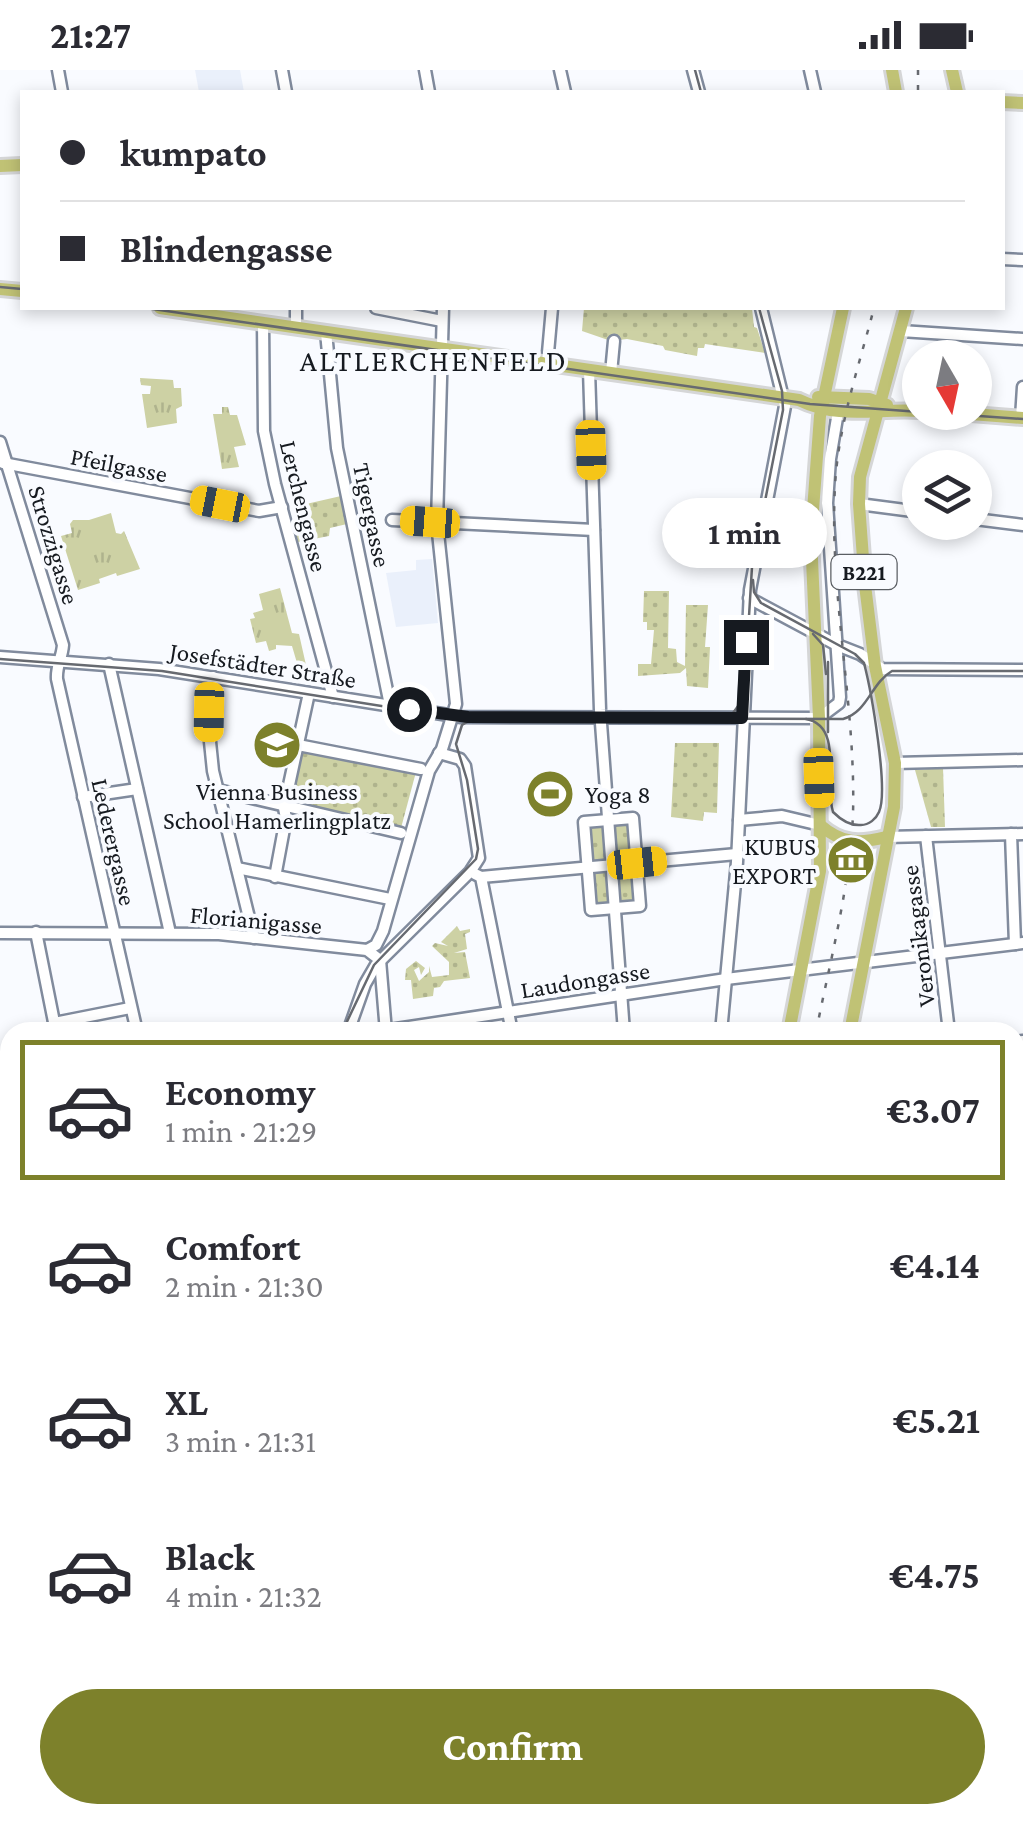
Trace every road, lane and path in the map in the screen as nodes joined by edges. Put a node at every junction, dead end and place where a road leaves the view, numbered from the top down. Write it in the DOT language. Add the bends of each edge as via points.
graph roads {
  1 [pos="175,310"];
  2 [pos="296,310"];
  3 [pos="386,310"];
  4 [pos="443,310"];
  5 [pos="552,310"];
  6 [pos="762,310"];
  7 [pos="843,310"];
  8 [pos="905,310"];
  9 [pos="442,321"];
  10 [pos="262,322"];
  11 [pos="296,327"];
  12 [pos="900,330"];
  13 [pos="326,332"];
  14 [pos="1023,339"];
  15 [pos="614,341"];
  16 [pos="442,348"];
  17 [pos="547,364"];
  18 [pos="589,370"];
  19 [pos="611,373"];
  20 [pos="1023,387"];
  21 [pos="792,399"];
  22 [pos="822,403"];
  23 [pos="880,408"];
  24 [pos="902,409"];
  25 [pos="838,412"];
  26 [pos="992,416"];
  27 [pos="1022,418"];
  28 [pos="0,442"];
  29 [pos="4,463"];
  30 [pos="859,504"];
  31 [pos="282,508"];
  32 [pos="902,510"];
  33 [pos="392,520"];
  34 [pos="992,521"];
  35 [pos="437,522"];
  36 [pos="1023,525"];
  37 [pos="594,530"];
  38 [pos="698,533"];
  39 [pos="760,535"];
  40 [pos="749,598"];
  41 [pos="814,633"];
  42 [pos="836,645"];
  43 [pos="0,658"];
  44 [pos="59,661"];
  45 [pos="109,664"];
  46 [pos="875,666"];
  47 [pos="816,667"];
  48 [pos="1023,670"];
  49 [pos="213,677"];
  50 [pos="310,693"];
  51 [pos="333,696"];
  52 [pos="390,705"];
  53 [pos="452,716"];
  54 [pos="601,717"];
  55 [pos="742,718"];
  56 [pos="818,718"];
  57 [pos="298,745"];
  58 [pos="440,751"];
  59 [pos="1023,760"];
  60 [pos="894,763"];
  61 [pos="425,770"];
  62 [pos="137,789"];
  63 [pos="218,790"];
  64 [pos="83,797"];
  65 [pos="284,808"];
  66 [pos="609,820"];
  67 [pos="738,820"];
  68 [pos="820,824"];
  69 [pos="406,834"];
  70 [pos="1017,834"];
  71 [pos="926,836"];
  72 [pos="886,837"];
  73 [pos="737,854"];
  74 [pos="637,863"];
  75 [pos="613,866"];
  76 [pos="237,868"];
  77 [pos="588,868"];
  78 [pos="475,874"];
  79 [pos="275,876"];
  80 [pos="390,899"];
  81 [pos="616,908"];
  82 [pos="383,931"];
  83 [pos="36,932"];
  84 [pos="113,932"];
  85 [pos="0,933"];
  86 [pos="170,933"];
  87 [pos="254,938"];
  88 [pos="1019,944"];
  89 [pos="367,950"];
  90 [pos="940,954"];
  91 [pos="384,955"];
  92 [pos="864,964"];
  93 [pos="800,970"];
  94 [pos="726,980"];
  95 [pos="622,994"];
  96 [pos="130,1008"];
  97 [pos="508,1012"];
  98 [pos="54,1022"];
  99 [pos="78,1022"];
  100 [pos="134,1022"];
  101 [pos="352,1022"];
  102 [pos="383,1022"];
  103 [pos="446,1022"];
  104 [pos="510,1022"];
  105 [pos="623,1022"];
  106 [pos="722,1022"];
  107 [pos="791,1022"];
  108 [pos="852,1022"];
  109 [pos="949,1022"];
  110 [pos="0,1669"];
  111 [pos="0,1742"];
  1 -- 10 [label="main road"];
  2 -- 11 [label="street"];
  3 -- 9 [label="street"];
  4 -- 9 [label="street"];
  5 -- 17 [label="street"];
  6 -- 21 [label="street"];
  7 -- 22 [label="main road, B221"];
  8 -- 12 [label="main road, B221"];
  9 -- 16 [label="street"];
  10 -- 11 [label="main road"];
  10 -- 31 [label="street, Lerchengasse" via="264,431"];
  11 -- 13 [label="main road"];
  12 -- 14 [label="street"];
  12 -- 23 [label="main road, B221"];
  13 -- 16 [label="main road"];
  13 -- 52 [label="street, Tigergasse" via="337,448"];
  15 -- 19 [label="street"];
  16 -- 17 [label="main road"];
  16 -- 35 [label="street"];
  17 -- 18 [label="main road"];
  18 -- 19 [label="main road"];
  18 -- 37 [label="street"];
  19 -- 21 [label="main road"];
  20 -- 27 [label="street"];
  21 -- 22 [label="main road"];
  21 -- 39 [label="street"];
  22 -- 23 [label="main road"];
  22 -- 25 [label="main road"];
  22 -- 41 [label="main road, B221" via="811,534"];
  23 -- 24 [label="main road"];
  23 -- 25 [label="main road"];
  23 -- 30 [label="main road, B221"];
  25 -- 42 [label="street" via="827,503"];
  26 -- 27 [label="main road"];
  28 -- 29 [label="street, Strozzigasse"];
  29 -- 31 [label="street, Pfeilgasse" via="259,511"];
  29 -- 44 [label="street, Strozzigasse" via="63,645"];
  30 -- 32 [label="street"];
  30 -- 46 [label="main road, B221"];
  31 -- 51 [label="street, Lerchengasse"];
  33 -- 35 [label="street"];
  34 -- 36 [label="street"];
  35 -- 37 [label="street"];
  35 -- 53 [label="street" via="456,700"];
  37 -- 54 [label="street"];
  38 -- 39 [label="street"];
  39 -- 40 [label="street"];
  40 -- 41 [label="street"];
  40 -- 55 [label="street"];
  41 -- 42 [label="street"];
  41 -- 47 [label="main road, B221"];
  42 -- 46 [label="street"];
  42 -- 47 [label="street"];
  42 -- 56 [label="street" via="839,703"];
  43 -- 44 [label="street, Josefstädter Straße"];
  44 -- 45 [label="street, Josefstädter Straße"];
  44 -- 64 [label="street, Lederergasse"];
  45 -- 49 [label="street, Josefstädter Straße"];
  45 -- 62 [label="street"];
  46 -- 48 [label="street"];
  46 -- 60 [label="main road, B221"];
  47 -- 56 [label="main road, B221"];
  49 -- 50 [label="street, Josefstädter Straße"];
  49 -- 63 [label="street" via="209,732"];
  50 -- 51 [label="street, Josefstädter Straße"];
  50 -- 57 [label="street"];
  51 -- 52 [label="street, Josefstädter Straße"];
  52 -- 53 [label="street, Josefstädter Straße"];
  53 -- 54 [label="street, Josefstädter Straße"];
  53 -- 58 [label="street"];
  54 -- 55 [label="street, Josefstädter Straße"];
  54 -- 66 [label="street"];
  55 -- 56 [label="street, Josefstädter Straße"];
  55 -- 67 [label="street"];
  56 -- 68 [label="main road, B221"];
  57 -- 61 [label="street"];
  57 -- 65 [label="street"];
  58 -- 61 [label="street"];
  58 -- 78 [label="street" via="462,760 468,780 479,850"];
  59 -- 60 [label="street"];
  60 -- 72 [label="main road, B221"];
  61 -- 69 [label="street"];
  62 -- 64 [label="street"];
  62 -- 86 [label="street"];
  63 -- 65 [label="street"];
  63 -- 76 [label="street"];
  64 -- 84 [label="street, Lederergasse"];
  65 -- 69 [label="street"];
  65 -- 79 [label="street"];
  66 -- 74 [label="street" via="634,818"];
  66 -- 75 [label="street"];
  66 -- 77 [label="street" via="584,822"];
  67 -- 68 [label="street" via="782,816"];
  67 -- 73 [label="street"];
  68 -- 72 [label="main road" via="853,843"];
  68 -- 93 [label="main road, B221" via="820,870"];
  69 -- 80 [label="street"];
  70 -- 71 [label="street"];
  70 -- 88 [label="street"];
  71 -- 72 [label="street"];
  71 -- 90 [label="street, Veronikagasse"];
  72 -- 92 [label="main road, B221"];
  73 -- 74 [label="street"];
  73 -- 94 [label="street"];
  74 -- 75 [label="street"];
  74 -- 81 [label="street" via="640,906"];
  75 -- 77 [label="street"];
  75 -- 81 [label="street"];
  76 -- 79 [label="street"];
  76 -- 87 [label="street"];
  77 -- 78 [label="street"];
  77 -- 81 [label="street" via="592,910"];
  78 -- 91 [label="street"];
  78 -- 97 [label="street"];
  79 -- 80 [label="street"];
  80 -- 82 [label="street"];
  81 -- 95 [label="street"];
  82 -- 89 [label="street"];
  82 -- 91 [label="street"];
  83 -- 84 [label="street, Florianigasse"];
  83 -- 85 [label="street, Florianigasse"];
  83 -- 98 [label="street"];
  84 -- 86 [label="street, Florianigasse"];
  84 -- 96 [label="street, Lederergasse"];
  86 -- 87 [label="street, Florianigasse"];
  87 -- 89 [label="street, Florianigasse"];
  88 -- 90 [label="street, Laudongasse"];
  89 -- 91 [label="street"];
  90 -- 92 [label="street, Laudongasse"];
  90 -- 109 [label="street, Veronikagasse"];
  91 -- 101 [label="street"];
  91 -- 102 [label="street"];
  92 -- 93 [label="street, Laudongasse"];
  92 -- 108 [label="main road, B221"];
  93 -- 94 [label="street, Laudongasse"];
  93 -- 107 [label="main road, B221"];
  94 -- 95 [label="street, Laudongasse"];
  94 -- 106 [label="street"];
  95 -- 97 [label="street, Laudongasse"];
  95 -- 105 [label="street"];
  96 -- 99 [label="street"];
  96 -- 100 [label="street, Lederergasse"];
  97 -- 103 [label="street, Laudongasse"];
  97 -- 104 [label="street"];
  110 -- 111 [label="main road"];
}
